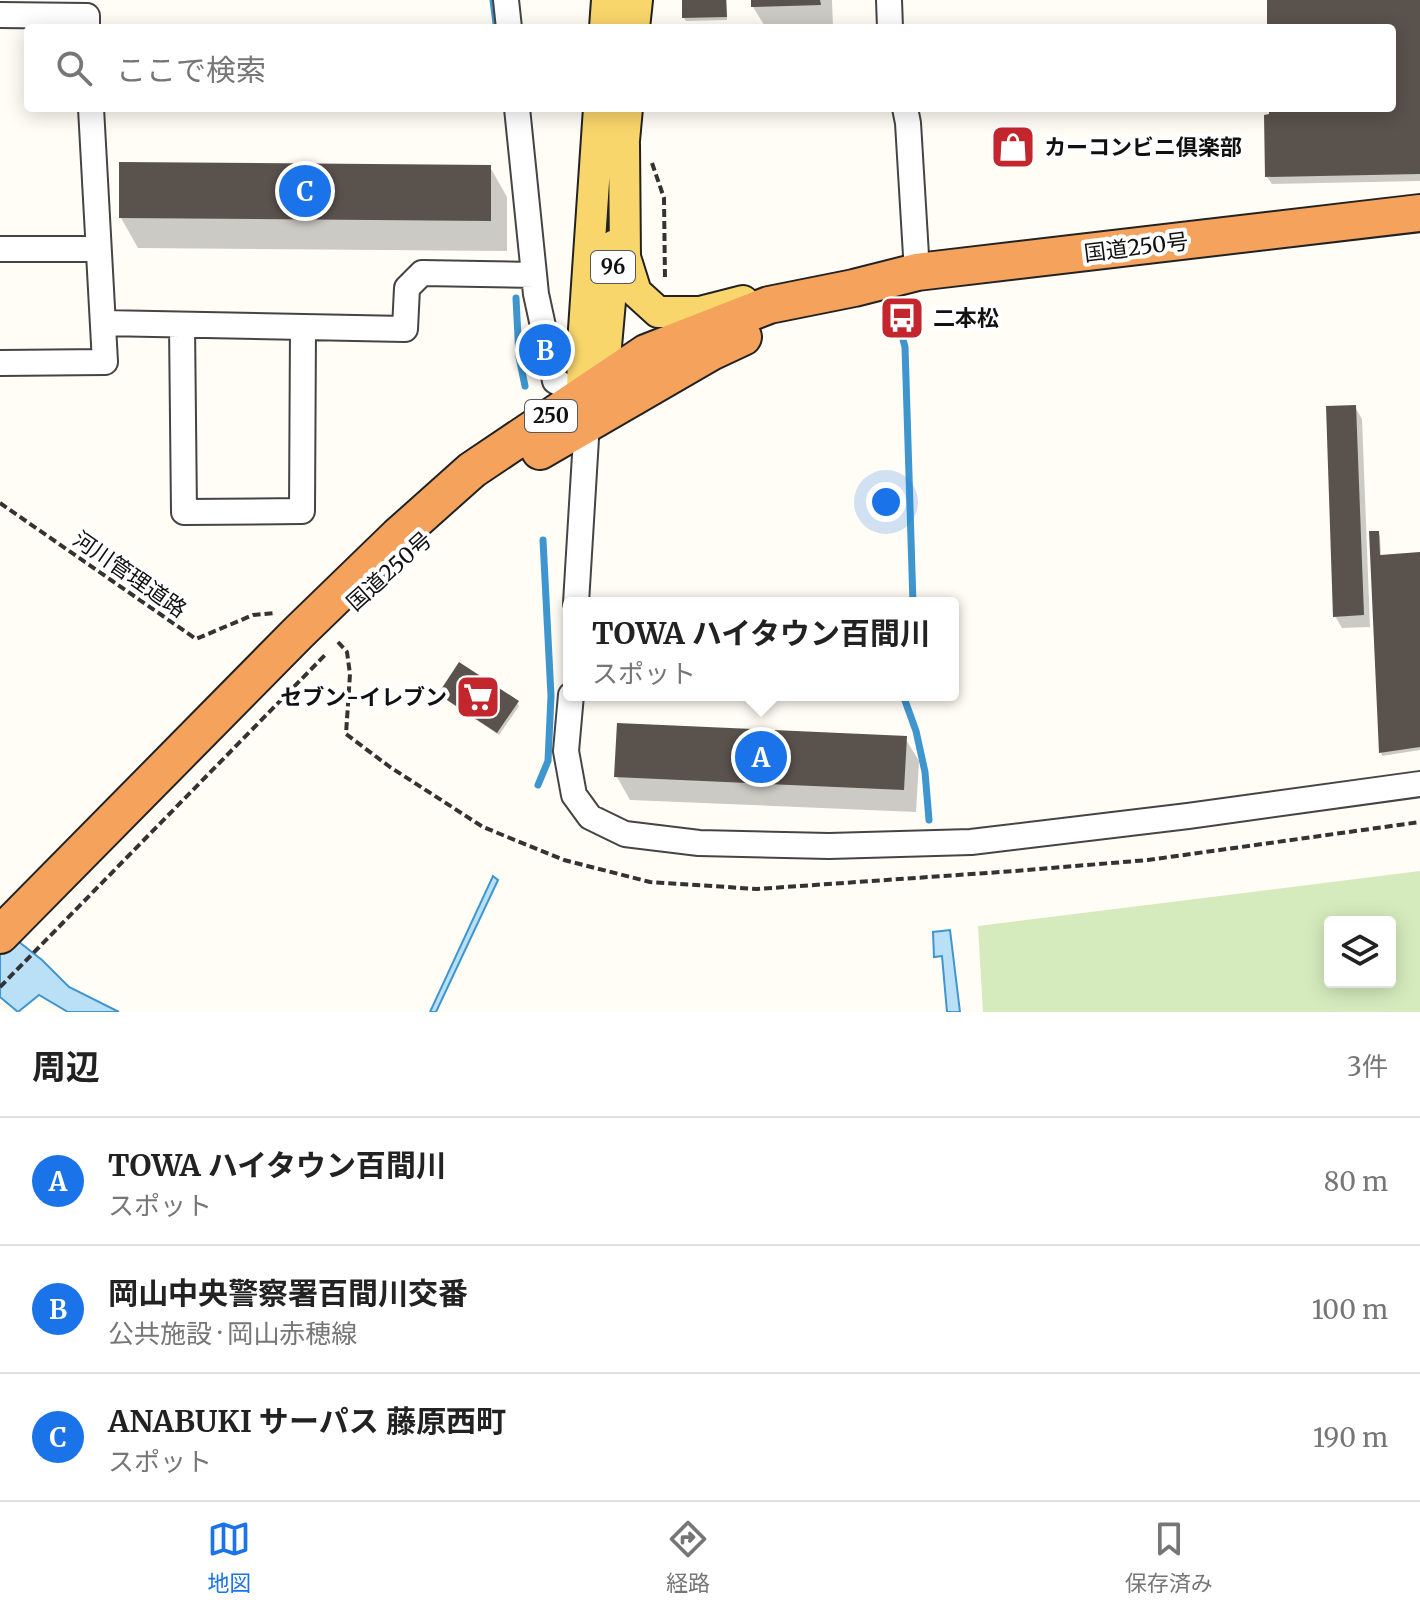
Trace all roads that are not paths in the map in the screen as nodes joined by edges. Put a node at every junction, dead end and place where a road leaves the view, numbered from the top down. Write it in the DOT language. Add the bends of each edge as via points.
graph roads {
  1 [pos="506,0"];
  2 [pos="607,0"];
  3 [pos="637,0"];
  4 [pos="889,0"];
  5 [pos="0,15"];
  6 [pos="87,24"];
  7 [pos="509,24"];
  8 [pos="605,24"];
  9 [pos="634,24"];
  10 [pos="890,24"];
  11 [pos="91,112"];
  12 [pos="517,112"];
  13 [pos="599,112"];
  14 [pos="627,112"];
  15 [pos="906,112"];
  16 [pos="624,144"];
  17 [pos="1420,213"];
  18 [pos="0,249"];
  19 [pos="98,249"];
  20 [pos="917,272"];
  21 [pos="534,275"];
  22 [pos="854,288"];
  23 [pos="103,323"];
  24 [pos="182,325"];
  25 [pos="303,328"];
  26 [pos="0,363"];
  27 [pos="591,399"];
  28 [pos="576,597"];
  29 [pos="305,636"];
  30 [pos="570,701"];
  31 [pos="1420,784"];
  32 [pos="0,935"];
  33 [pos="0,957"];
  1 -- 7 [label="street"];
  2 -- 8 [label="main road"];
  3 -- 9 [label="main road"];
  4 -- 10 [label="street"];
  5 -- 6 [label="street" via="87,16"];
  11 -- 19 [label="street"];
  12 -- 21 [label="street"];
  13 -- 27 [label="main road, 96" via="583,344"];
  14 -- 16 [label="main road, 96"];
  15 -- 20 [label="street"];
  16 -- 22 [label="main road" via="625,257 636,292 658,312 700,312 782,293"];
  16 -- 27 [label="main road, 96"];
  17 -- 20 [label="highway, 国道250号 / 250"];
  18 -- 19 [label="street"];
  19 -- 23 [label="street"];
  20 -- 22 [label="highway, 国道250号 / 250"];
  21 -- 25 [label="street" via="422,273 407,288 405,329"];
  21 -- 27 [label="street" via="555,381"];
  22 -- 27 [label="highway, 国道250号 / 250" via="769,305 646,353"];
  23 -- 24 [label="street"];
  23 -- 26 [label="street" via="105,362"];
  24 -- 25 [label="street"];
  24 -- 25 [label="street" via="184,512 302,511"];
  27 -- 28 [label="street"];
  27 -- 29 [label="highway, 国道250号 / 250" via="472,470 398,536"];
  29 -- 32 [label="highway, 国道250号 / 250"];
  29 -- 33 [label="highway, 国道250号 / 250"];
  30 -- 31 [label="street" via="566,751 574,795 590,817 625,834 699,843 971,842"];
}
